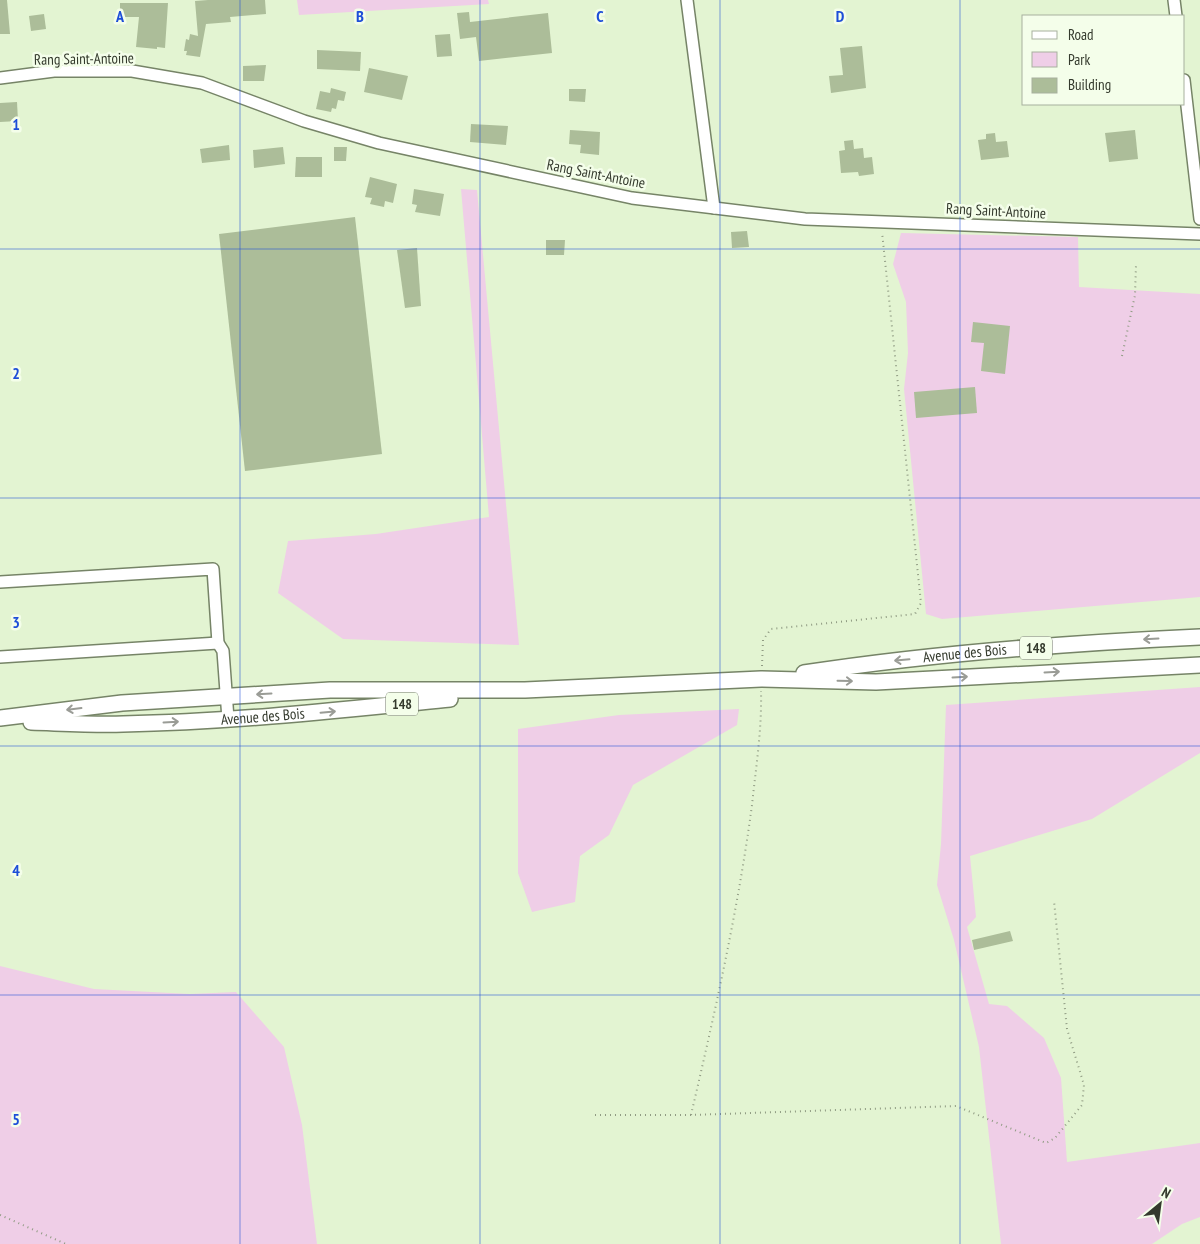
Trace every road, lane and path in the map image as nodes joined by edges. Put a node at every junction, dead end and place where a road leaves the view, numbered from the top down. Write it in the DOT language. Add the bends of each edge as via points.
graph roads {
  1 [pos="687,0"];
  2 [pos="1174,0"];
  3 [pos="1176,15"];
  4 [pos="0,78"];
  5 [pos="1185,89"];
  6 [pos="714,208"];
  7 [pos="1200,219"];
  8 [pos="881,222"];
  9 [pos="1200,234"];
  10 [pos="1136,264"];
  11 [pos="1122,356"];
  12 [pos="0,582"];
  13 [pos="1200,637"];
  14 [pos="218,643"];
  15 [pos="0,657"];
  16 [pos="1200,665"];
  17 [pos="761,679"];
  18 [pos="525,690"];
  19 [pos="227,697"];
  20 [pos="0,719"];
  21 [pos="228,719"];
  22 [pos="1054,901"];
  23 [pos="595,1115"];
  24 [pos="691,1115"];
  25 [pos="0,1215"];
  26 [pos="66,1244"];
  1 -- 6 [label="street"];
  2 -- 3 [label="street"];
  4 -- 6 [label="street, Rang Saint-Antoine" via="54,71 132,71 202,83 304,121 379,144 632,198"];
  5 -- 7 [label="street"];
  6 -- 8 [label="street, Rang Saint-Antoine" via="805,219"];
  8 -- 9 [label="street, Rang Saint-Antoine"];
  8 -- 17 [label="path" via="921,603 915,614 771,629 763,640"];
  10 -- 11 [label="path" via="1135,295"];
  12 -- 14 [label="street" via="214,569"];
  13 -- 17 [label="main road, Avenue des Bois / 148, one-way" via="1089,643 872,663"];
  14 -- 15 [label="street"];
  14 -- 19 [label="street" via="223,652"];
  17 -- 16 [label="main road, Avenue des Bois / 148, one-way" via="876,682"];
  17 -- 18 [label="main road, Avenue des Bois / 148"];
  17 -- 24 [label="path" via="762,714 746,849 730,943"];
  18 -- 19 [label="main road, Avenue des Bois / 148, one-way" via="330,690"];
  21 -- 18 [label="main road, Avenue des Bois / 148, one-way"];
  19 -- 20 [label="main road, Avenue des Bois / 148, one-way" via="122,703"];
  19 -- 21 [label="street"];
  20 -- 21 [label="main road, Avenue des Bois / 148, one-way" via="122,724"];
  22 -- 24 [label="path" via="1067,1029 1084,1085 1082,1105 1055,1138 1046,1142 956,1106"];
  23 -- 24 [label="path"];
  25 -- 26 [label="path"];
}
